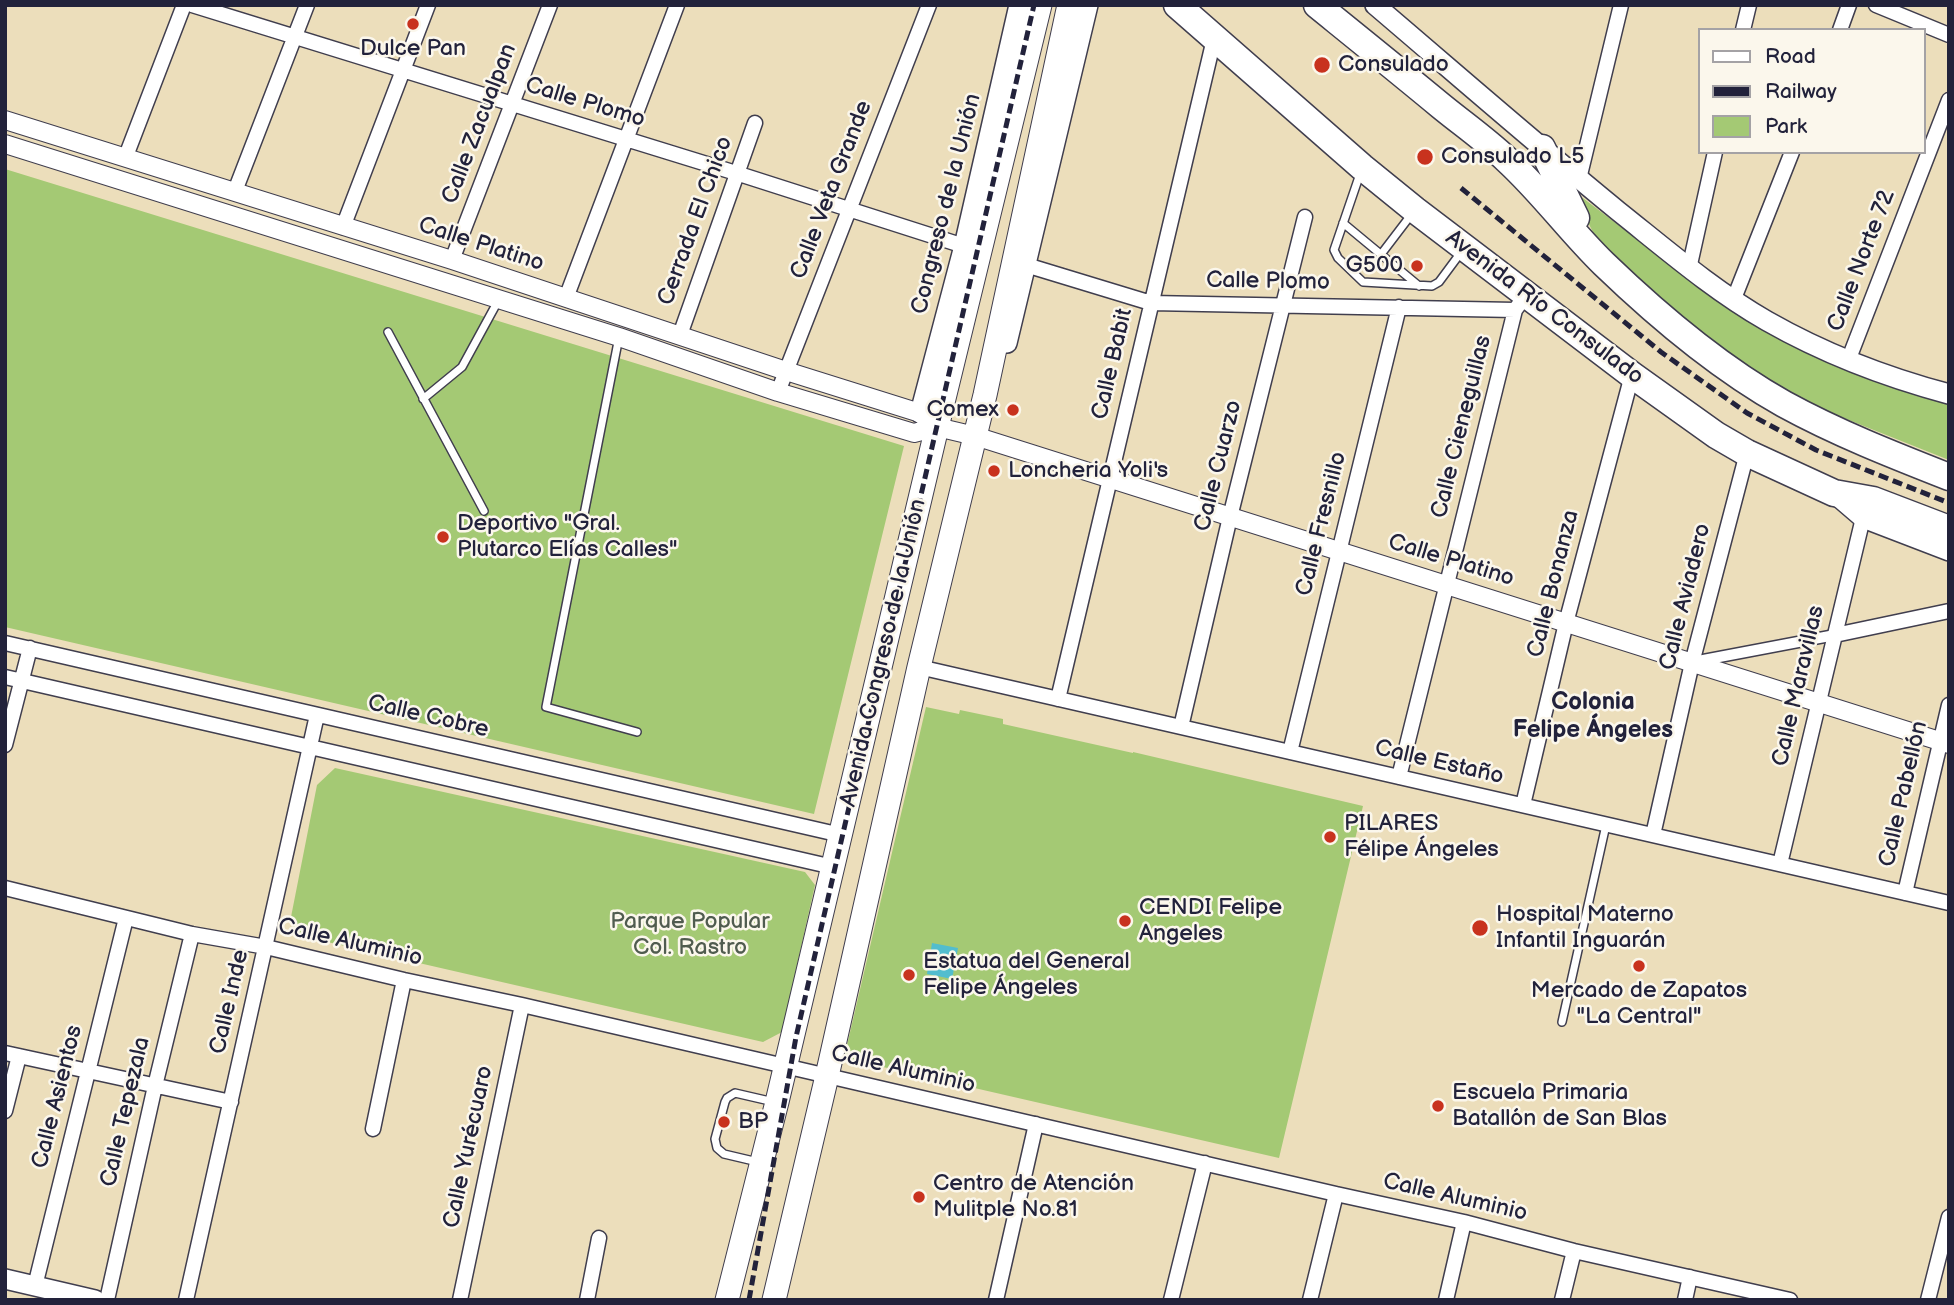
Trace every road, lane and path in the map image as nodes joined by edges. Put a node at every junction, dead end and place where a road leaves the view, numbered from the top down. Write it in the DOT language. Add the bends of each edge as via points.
graph roads {
  1 [pos="184,5"];
  2 [pos="192,5"];
  3 [pos="307,5"];
  4 [pos="428,5"];
  5 [pos="550,5"];
  6 [pos="677,5"];
  7 [pos="929,5"];
  8 [pos="1019,5"];
  9 [pos="1028,5"];
  10 [pos="1040,5"];
  11 [pos="1069,5"];
  12 [pos="1088,5"];
  13 [pos="1177,5"];
  14 [pos="1317,5"];
  15 [pos="1375,5"];
  16 [pos="1621,5"];
  17 [pos="1749,5"];
  18 [pos="1849,5"];
  19 [pos="1876,5"];
  20 [pos="1743,28"];
  21 [pos="1841,28"];
  22 [pos="1949,35"];
  23 [pos="295,38"];
  24 [pos="1214,39"];
  25 [pos="402,70"];
  26 [pos="1949,100"];
  27 [pos="512,104"];
  28 [pos="5,120"];
  29 [pos="755,123"];
  30 [pos="626,139"];
  31 [pos="5,145"];
  32 [pos="1542,148"];
  33 [pos="1715,154"];
  34 [pos="1791,154"];
  35 [pos="126,156"];
  36 [pos="1362,167"];
  37 [pos="736,173"];
  38 [pos="1579,179"];
  39 [pos="235,191"];
  40 [pos="848,209"];
  41 [pos="1415,210"];
  42 [pos="1305,217"];
  43 [pos="1343,223"];
  44 [pos="343,227"];
  45 [pos="964,246"];
  46 [pos="1464,248"];
  47 [pos="1382,253"];
  48 [pos="452,260"];
  49 [pos="1604,264"];
  50 [pos="1026,265"];
  51 [pos="1689,269"];
  52 [pos="1419,286"];
  53 [pos="566,298"];
  54 [pos="499,299"];
  55 [pos="1733,300"];
  56 [pos="1521,302"];
  57 [pos="1150,303"];
  58 [pos="1282,305"];
  59 [pos="1399,307"];
  60 [pos="388,332"];
  61 [pos="680,335"];
  62 [pos="619,337"];
  63 [pos="1848,361"];
  64 [pos="786,371"];
  65 [pos="1632,375"];
  66 [pos="778,392"];
  67 [pos="1949,394"];
  68 [pos="985,395"];
  69 [pos="423,399"];
  70 [pos="929,420"];
  71 [pos="975,436"];
  72 [pos="1746,453"];
  73 [pos="1949,477"];
  74 [pos="1111,480"];
  75 [pos="1834,493"];
  76 [pos="484,510"];
  77 [pos="1230,517"];
  78 [pos="1863,518"];
  79 [pos="1949,530"];
  80 [pos="1339,551"];
  81 [pos="1949,551"];
  82 [pos="1446,585"];
  83 [pos="1949,611"];
  84 [pos="1566,623"];
  85 [pos="1835,635"];
  86 [pos="5,643"];
  87 [pos="30,648"];
  88 [pos="1692,663"];
  89 [pos="919,667"];
  90 [pos="5,677"];
  91 [pos="22,681"];
  92 [pos="1058,699"];
  93 [pos="1818,703"];
  94 [pos="1949,705"];
  95 [pos="317,715"];
  96 [pos="1181,727"];
  97 [pos="637,732"];
  98 [pos="1944,742"];
  99 [pos="5,745"];
  100 [pos="310,747"];
  101 [pos="1290,752"];
  102 [pos="1399,777"];
  103 [pos="1523,805"];
  104 [pos="1606,824"];
  105 [pos="841,835"];
  106 [pos="1653,835"];
  107 [pos="1780,864"];
  108 [pos="833,867"];
  109 [pos="5,888"];
  110 [pos="1905,893"];
  111 [pos="1949,903"];
  112 [pos="126,918"];
  113 [pos="192,934"];
  114 [pos="266,947"];
  115 [pos="404,980"];
  116 [pos="522,1005"];
  117 [pos="1562,1022"];
  118 [pos="12,1055"];
  119 [pos="785,1067"];
  120 [pos="87,1072"];
  121 [pos="827,1076"];
  122 [pos="155,1086"];
  123 [pos="231,1102"];
  124 [pos="777,1102"];
  125 [pos="5,1111"];
  126 [pos="1036,1124"];
  127 [pos="373,1129"];
  128 [pos="762,1163"];
  129 [pos="1205,1163"];
  130 [pos="1336,1194"];
  131 [pos="1949,1217"];
  132 [pos="1464,1222"];
  133 [pos="599,1238"];
  134 [pos="1574,1251"];
  135 [pos="1690,1277"];
  136 [pos="5,1279"];
  137 [pos="35,1286"];
  138 [pos="94,1300"];
  139 [pos="107,1300"];
  140 [pos="186,1300"];
  141 [pos="460,1300"];
  142 [pos="587,1300"];
  143 [pos="727,1300"];
  144 [pos="774,1300"];
  145 [pos="996,1300"];
  146 [pos="1171,1300"];
  147 [pos="1310,1300"];
  148 [pos="1446,1300"];
  149 [pos="1562,1300"];
  150 [pos="1685,1300"];
  151 [pos="1790,1300"];
  152 [pos="1928,1300"];
  1 -- 35 [label="street"];
  2 -- 23 [label="street, Calle Plomo"];
  3 -- 23 [label="street"];
  4 -- 25 [label="street"];
  5 -- 27 [label="street, Calle Zacualpan"];
  6 -- 30 [label="street"];
  7 -- 40 [label="street, Calle Veta Grande"];
  8 -- 45 [label="main road, Congreso de la Unión"];
  9 -- 70 [label="street"];
  10 -- 70 [label="main road, Avenida Congreso de la Unión"];
  11 -- 68 [label="main road, Avenida Congreso de la Unión"];
  12 -- 50 [label="main road"];
  13 -- 24 [label="highway, Avenida Río Consulado"];
  14 -- 49 [label="highway" via="1504,157"];
  15 -- 32 [label="main road"];
  16 -- 38 [label="street"];
  17 -- 20 [label="street"];
  18 -- 21 [label="street"];
  19 -- 22 [label="street"];
  23 -- 25 [label="street, Calle Plomo"];
  23 -- 39 [label="street"];
  24 -- 36 [label="highway, Avenida Río Consulado"];
  24 -- 57 [label="street, Calle Babit"];
  25 -- 27 [label="street, Calle Plomo"];
  25 -- 44 [label="street"];
  26 -- 63 [label="street, Calle Norte 72"];
  27 -- 30 [label="street, Calle Plomo"];
  27 -- 48 [label="street, Calle Zacualpan"];
  28 -- 35 [label="street, Calle Platino"];
  29 -- 37 [label="street, Cerrada El Chico"];
  30 -- 37 [label="street, Calle Plomo"];
  30 -- 53 [label="street"];
  31 -- 54 [label="street, Calle Platino"];
  32 -- 38 [label="main road"];
  32 -- 49 [label="highway"];
  33 -- 51 [label="street"];
  34 -- 55 [label="street"];
  35 -- 39 [label="street, Calle Platino"];
  36 -- 41 [label="highway, Avenida Río Consulado"];
  36 -- 43 [label="lane"];
  37 -- 40 [label="street, Calle Plomo"];
  37 -- 61 [label="street, Cerrada El Chico"];
  38 -- 51 [label="main road"];
  39 -- 44 [label="street, Calle Platino"];
  40 -- 45 [label="street, Calle Plomo"];
  40 -- 64 [label="street, Calle Veta Grande"];
  41 -- 46 [label="highway, Avenida Río Consulado"];
  41 -- 47 [label="lane"];
  42 -- 58 [label="street, Calle Cuarzo"];
  43 -- 47 [label="lane"];
  43 -- 52 [label="lane" via="1335,254 1363,282"];
  44 -- 48 [label="street, Calle Platino"];
  45 -- 70 [label="main road, Congreso de la Unión"];
  46 -- 52 [label="lane" via="1436,285"];
  46 -- 56 [label="highway, Avenida Río Consulado"];
  47 -- 52 [label="lane"];
  48 -- 53 [label="street, Calle Platino"];
  49 -- 73 [label="highway" via="1675,329 1749,383 1818,421"];
  50 -- 57 [label="street, Calle Plomo"];
  50 -- 68 [label="main road" via="1002,365"];
  51 -- 55 [label="main road"];
  53 -- 61 [label="street, Calle Platino"];
  54 -- 62 [label="street, Calle Platino"];
  54 -- 69 [label="lane" via="462,367"];
  55 -- 63 [label="main road"];
  56 -- 59 [label="street, Calle Plomo"];
  56 -- 65 [label="highway, Avenida Río Consulado"];
  56 -- 82 [label="street, Calle Cieneguillas"];
  57 -- 58 [label="street, Calle Plomo"];
  57 -- 74 [label="street, Calle Babit"];
  58 -- 59 [label="street, Calle Plomo"];
  58 -- 77 [label="street, Calle Cuarzo"];
  59 -- 80 [label="street, Calle Fresnillo"];
  60 -- 69 [label="lane"];
  61 -- 64 [label="street, Calle Platino"];
  62 -- 66 [label="street, Calle Platino"];
  62 -- 97 [label="lane" via="546,707"];
  63 -- 67 [label="main road"];
  64 -- 66 [label="street, Calle Veta Grande"];
  64 -- 70 [label="street, Calle Platino"];
  65 -- 72 [label="highway, Avenida Río Consulado"];
  65 -- 84 [label="street, Calle Bonanza"];
  66 -- 70 [label="street, Calle Platino" via="914,433"];
  68 -- 71 [label="main road, Avenida Congreso de la Unión"];
  69 -- 76 [label="lane"];
  70 -- 71 [label="street, Calle Platino"];
  70 -- 105 [label="main road, Avenida Congreso de la Unión"];
  71 -- 74 [label="street, Calle Platino"];
  71 -- 89 [label="main road, Avenida Congreso de la Unión"];
  72 -- 75 [label="highway, Avenida Río Consulado"];
  72 -- 88 [label="street, Calle Aviadero"];
  74 -- 77 [label="street, Calle Platino"];
  74 -- 92 [label="street, Calle Babit"];
  75 -- 78 [label="main road, Avenida Río Consulado"];
  75 -- 79 [label="highway" via="1873,500"];
  77 -- 80 [label="street, Calle Platino"];
  77 -- 96 [label="street, Calle Cuarzo"];
  78 -- 81 [label="main road, Avenida Río Consulado"];
  78 -- 85 [label="street, Calle Maravillas"];
  80 -- 82 [label="street, Calle Platino"];
  80 -- 101 [label="street, Calle Fresnillo"];
  82 -- 84 [label="street, Calle Platino"];
  82 -- 102 [label="street, Calle Cieneguillas"];
  83 -- 85 [label="street"];
  84 -- 88 [label="street, Calle Platino"];
  84 -- 103 [label="street, Calle Bonanza"];
  85 -- 88 [label="street"];
  85 -- 93 [label="street, Calle Maravillas"];
  86 -- 87 [label="street, Calle Cobre"];
  87 -- 91 [label="street"];
  87 -- 95 [label="street, Calle Cobre"];
  88 -- 93 [label="street, Calle Platino"];
  88 -- 106 [label="street, Calle Aviadero"];
  89 -- 92 [label="street, Calle Estaño"];
  89 -- 121 [label="main road, Avenida Congreso de la Unión"];
  90 -- 91 [label="street"];
  91 -- 99 [label="street"];
  91 -- 100 [label="street"];
  92 -- 96 [label="street, Calle Estaño"];
  93 -- 98 [label="street, Calle Platino"];
  93 -- 107 [label="street, Calle Maravillas"];
  94 -- 98 [label="street, Calle Pabellón"];
  95 -- 100 [label="street, Calle Inde"];
  95 -- 105 [label="street, Calle Cobre"];
  96 -- 101 [label="street, Calle Estaño"];
  98 -- 110 [label="street, Calle Pabellón"];
  100 -- 108 [label="street"];
  100 -- 114 [label="street, Calle Inde"];
  101 -- 102 [label="street, Calle Estaño"];
  102 -- 103 [label="street, Calle Estaño"];
  103 -- 104 [label="street, Calle Estaño"];
  104 -- 106 [label="street, Calle Estaño"];
  104 -- 117 [label="lane"];
  105 -- 108 [label="main road, Avenida Congreso de la Unión"];
  106 -- 107 [label="street, Calle Estaño"];
  107 -- 110 [label="street, Calle Estaño"];
  108 -- 119 [label="main road, Avenida Congreso de la Unión"];
  109 -- 112 [label="street, Calle Aluminio"];
  110 -- 111 [label="street, Calle Estaño"];
  112 -- 113 [label="street, Calle Aluminio"];
  112 -- 120 [label="street, Calle Asientos"];
  113 -- 114 [label="street, Calle Aluminio"];
  113 -- 122 [label="street, Calle Tepezala"];
  114 -- 115 [label="street, Calle Aluminio"];
  114 -- 123 [label="street, Calle Inde"];
  115 -- 116 [label="street, Calle Aluminio"];
  115 -- 127 [label="street"];
  116 -- 119 [label="street, Calle Aluminio"];
  116 -- 141 [label="street, Calle Yurécuaro"];
  118 -- 120 [label="street"];
  118 -- 125 [label="street"];
  119 -- 121 [label="street, Calle Aluminio"];
  119 -- 124 [label="main road, Avenida Congreso de la Unión"];
  120 -- 122 [label="street"];
  120 -- 137 [label="street, Calle Asientos"];
  121 -- 126 [label="street, Calle Aluminio"];
  121 -- 144 [label="main road, Avenida Congreso de la Unión"];
  122 -- 123 [label="street"];
  122 -- 139 [label="street, Calle Tepezala"];
  123 -- 140 [label="street, Calle Inde"];
  124 -- 128 [label="main road, Avenida Congreso de la Unión"];
  124 -- 128 [label="lane" via="730,1095 715,1139 720,1152"];
  126 -- 129 [label="street, Calle Aluminio"];
  126 -- 145 [label="street"];
  128 -- 143 [label="main road, Avenida Congreso de la Unión"];
  129 -- 130 [label="street, Calle Aluminio"];
  129 -- 146 [label="street"];
  130 -- 132 [label="street, Calle Aluminio"];
  130 -- 147 [label="street"];
  131 -- 152 [label="street"];
  132 -- 134 [label="street, Calle Aluminio"];
  132 -- 148 [label="street"];
  133 -- 142 [label="street"];
  134 -- 135 [label="street, Calle Aluminio"];
  134 -- 149 [label="street"];
  135 -- 150 [label="street"];
  135 -- 151 [label="street, Calle Aluminio"];
  136 -- 137 [label="main road"];
  137 -- 138 [label="main road"];
}
